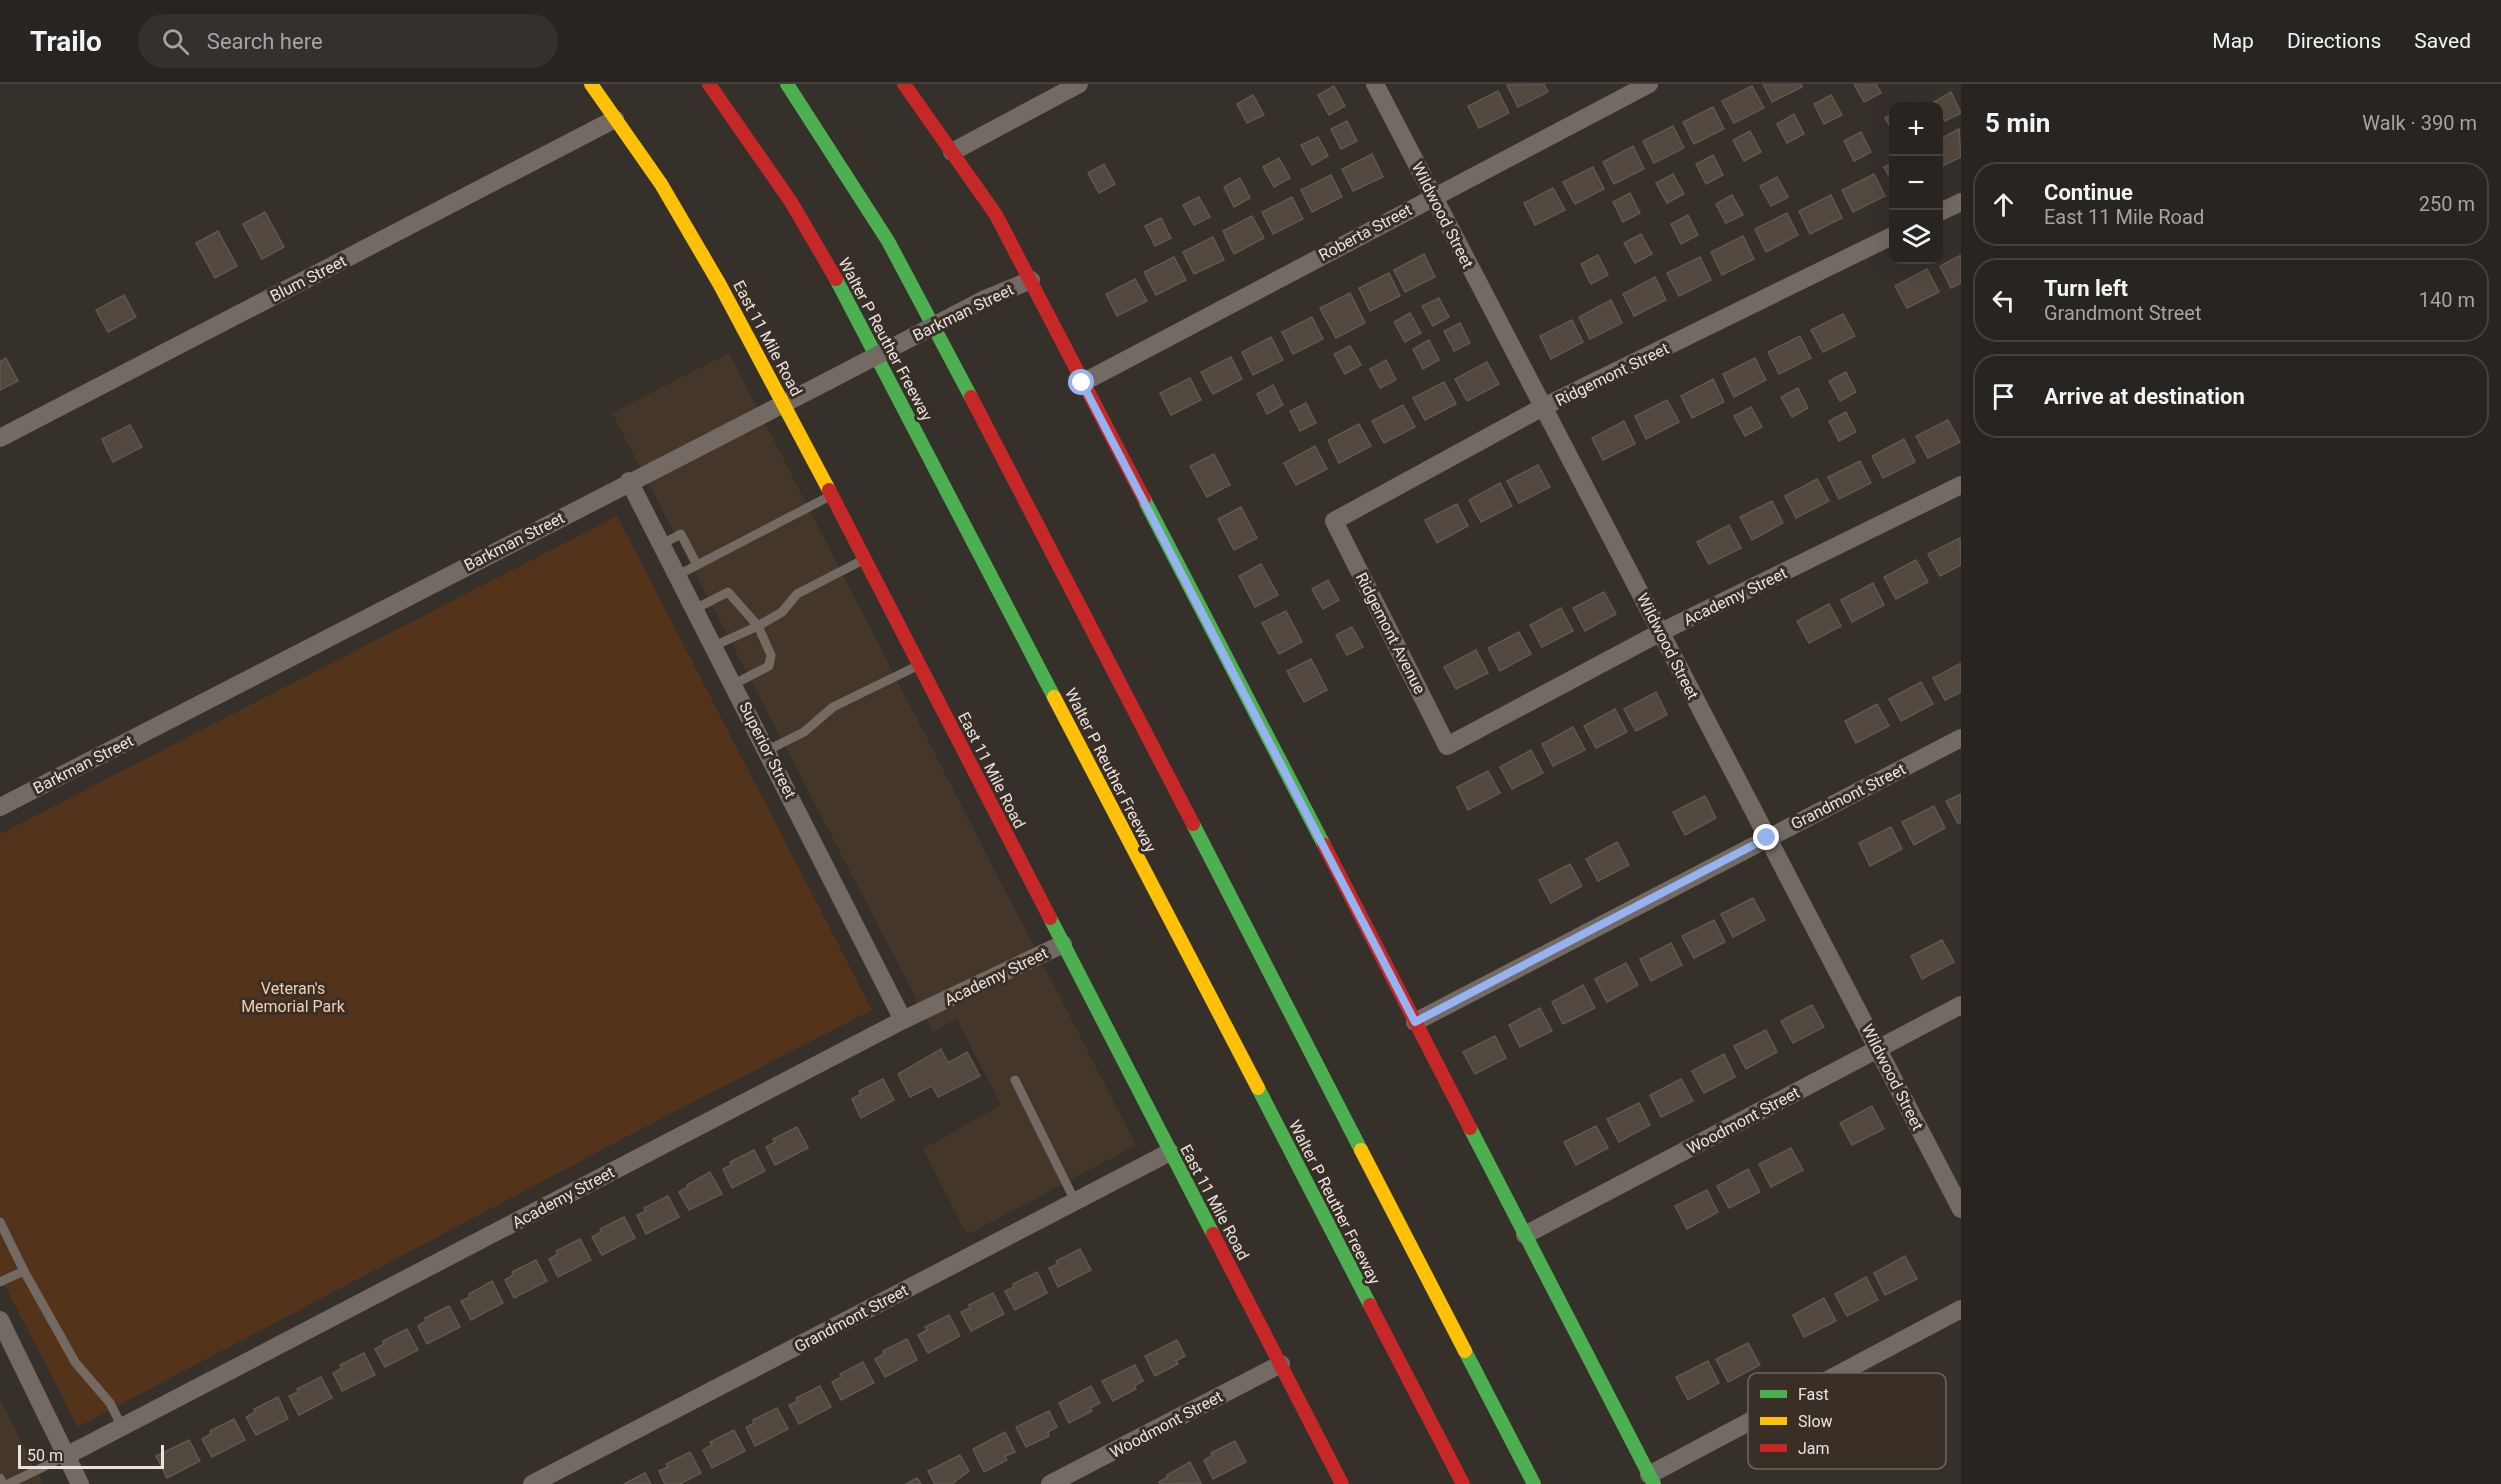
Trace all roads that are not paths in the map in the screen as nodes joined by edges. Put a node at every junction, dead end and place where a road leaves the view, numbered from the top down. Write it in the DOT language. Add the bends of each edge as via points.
graph roads {
  1 [pos="591,84"];
  2 [pos="709,84"];
  3 [pos="787,84"];
  4 [pos="904,84"];
  5 [pos="1079,84"];
  6 [pos="1375,84"];
  7 [pos="1649,84"];
  8 [pos="615,119"];
  9 [pos="952,152"];
  10 [pos="1433,196"];
  11 [pos="1961,202"];
  12 [pos="1943,211"];
  13 [pos="1889,237"];
  14 [pos="1031,280"];
  15 [pos="1082,383"];
  16 [pos="785,405"];
  17 [pos="1543,407"];
  18 [pos="0,438"];
  19 [pos="629,481"];
  20 [pos="1961,485"];
  21 [pos="832,495"];
  22 [pos="1334,521"];
  23 [pos="662,544"];
  24 [pos="865,559"];
  25 [pos="697,565"];
  26 [pos="678,575"];
  27 [pos="695,609"];
  28 [pos="758,626"];
  29 [pos="1661,632"];
  30 [pos="714,646"];
  31 [pos="920,665"];
  32 [pos="734,684"];
  33 [pos="1961,738"];
  34 [pos="1447,746"];
  35 [pos="768,750"];
  36 [pos="0,807"];
  37 [pos="1767,838"];
  38 [pos="1063,944"];
  39 [pos="1961,1005"];
  40 [pos="903,1020"];
  41 [pos="1415,1022"];
  42 [pos="1878,1048"];
  43 [pos="1016,1080"];
  44 [pos="1170,1152"];
  45 [pos="1074,1201"];
  46 [pos="1961,1209"];
  47 [pos="0,1222"];
  48 [pos="1525,1235"];
  49 [pos="24,1271"];
  50 [pos="0,1282"];
  51 [pos="1961,1309"];
  52 [pos="0,1320"];
  53 [pos="1281,1364"];
  54 [pos="1845,1373"];
  55 [pos="1748,1426"];
  56 [pos="122,1427"];
  57 [pos="66,1456"];
  58 [pos="0,1478"];
  59 [pos="1651,1480"];
  60 [pos="6,1484"];
  61 [pos="80,1484"];
  62 [pos="532,1484"];
  63 [pos="1050,1484"];
  64 [pos="1342,1484"];
  65 [pos="1463,1484"];
  66 [pos="1534,1484"];
  1 -- 8 [label="main road, East 11 Mile Road"];
  2 -- 65 [label="main road, Walter P Reuther Freeway" via="791,202 854,309"];
  3 -- 66 [label="main road" via="877,222 922,301"];
  4 -- 9 [label="main road"];
  5 -- 9 [label="street"];
  6 -- 10 [label="street, Wildwood Street"];
  7 -- 10 [label="street, Roberta Street"];
  8 -- 16 [label="main road, East 11 Mile Road" via="694,239"];
  8 -- 18 [label="street, Blum Street"];
  9 -- 14 [label="main road" via="996,215"];
  10 -- 15 [label="street, Roberta Street"];
  10 -- 17 [label="street, Wildwood Street"];
  11 -- 12 [label="street"];
  13 -- 17 [label="street, Ridgemont Street"];
  14 -- 15 [label="main road"];
  14 -- 16 [label="street, Barkman Street, bridge" via="985,299"];
  15 -- 41 [label="main road"];
  16 -- 19 [label="street, Barkman Street"];
  16 -- 21 [label="main road, East 11 Mile Road"];
  17 -- 22 [label="street, Ridgemont Street"];
  17 -- 29 [label="street, Wildwood Street"];
  19 -- 23 [label="street, Superior Street"];
  19 -- 36 [label="street, Barkman Street"];
  20 -- 29 [label="street, Academy Street"];
  21 -- 24 [label="main road, East 11 Mile Road"];
  21 -- 25 [label="lane"];
  22 -- 34 [label="street, Ridgemont Avenue"];
  23 -- 25 [label="lane" via="681,534"];
  23 -- 26 [label="street, Superior Street"];
  24 -- 28 [label="lane" via="796,594 782,612"];
  24 -- 31 [label="main road, East 11 Mile Road"];
  25 -- 26 [label="lane"];
  26 -- 27 [label="street, Superior Street"];
  27 -- 28 [label="lane" via="728,592"];
  27 -- 30 [label="street, Superior Street"];
  28 -- 30 [label="lane"];
  28 -- 32 [label="lane" via="771,655 769,666"];
  29 -- 34 [label="street, Academy Street"];
  29 -- 37 [label="street, Wildwood Street"];
  30 -- 32 [label="street, Superior Street"];
  31 -- 35 [label="lane" via="833,707 804,732"];
  31 -- 38 [label="main road, East 11 Mile Road"];
  32 -- 35 [label="street, Superior Street"];
  33 -- 37 [label="street, Grandmont Street"];
  35 -- 40 [label="street, Superior Street"];
  37 -- 41 [label="street, Grandmont Street"];
  37 -- 42 [label="street, Wildwood Street"];
  38 -- 40 [label="street, Academy Street"];
  38 -- 44 [label="main road, East 11 Mile Road"];
  39 -- 42 [label="street, Woodmont Street"];
  40 -- 56 [label="street, Academy Street"];
  41 -- 48 [label="main road"];
  42 -- 46 [label="street, Wildwood Street"];
  42 -- 48 [label="street, Woodmont Street"];
  43 -- 45 [label="lane"];
  44 -- 45 [label="street, Grandmont Street"];
  44 -- 53 [label="main road, East 11 Mile Road"];
  45 -- 62 [label="street, Grandmont Street"];
  47 -- 49 [label="lane"];
  48 -- 59 [label="main road"];
  49 -- 50 [label="lane"];
  49 -- 56 [label="lane" via="75,1362 110,1403"];
  51 -- 54 [label="street"];
  52 -- 57 [label="street"];
  53 -- 63 [label="street, Woodmont Street"];
  53 -- 64 [label="main road, East 11 Mile Road"];
  55 -- 59 [label="street"];
  56 -- 57 [label="street, Academy Street"];
  57 -- 60 [label="lane"];
  57 -- 61 [label="street"];
  58 -- 60 [label="lane"];
}
